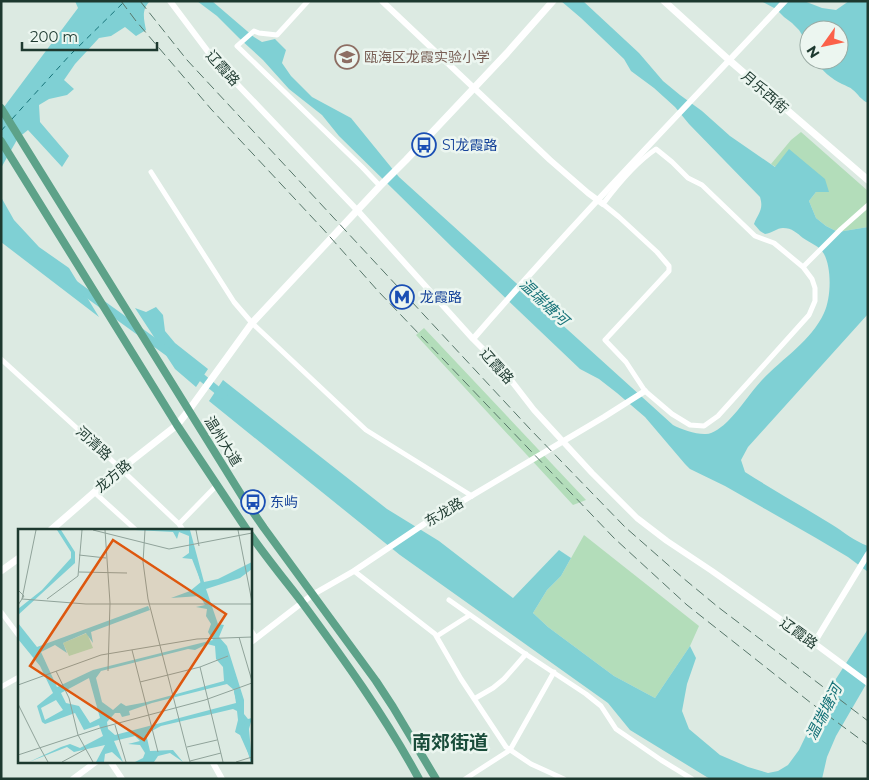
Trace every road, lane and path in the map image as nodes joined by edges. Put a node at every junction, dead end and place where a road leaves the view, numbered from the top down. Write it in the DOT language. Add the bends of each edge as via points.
graph roads {
  1 [pos="170,1"];
  2 [pos="308,1"];
  3 [pos="382,1"];
  4 [pos="664,1"];
  5 [pos="785,1"];
  6 [pos="552,2"];
  7 [pos="729,60"];
  8 [pos="474,88"];
  9 [pos="1,108"];
  10 [pos="1,141"];
  11 [pos="151,172"];
  12 [pos="868,180"];
  13 [pos="380,186"];
  14 [pos="601,202"];
  15 [pos="868,205"];
  16 [pos="357,210"];
  17 [pos="803,267"];
  18 [pos="252,322"];
  19 [pos="472,339"];
  20 [pos="1,359"];
  21 [pos="644,392"];
  22 [pos="189,410"];
  23 [pos="177,425"];
  24 [pos="121,468"];
  25 [pos="216,485"];
  26 [pos="94,492"];
  27 [pos="472,496"];
  28 [pos="179,524"];
  29 [pos="52,529"];
  30 [pos="135,529"];
  31 [pos="182,529"];
  32 [pos="246,529"];
  33 [pos="251,535"];
  34 [pos="868,554"];
  35 [pos="18,559"];
  36 [pos="1,571"];
  37 [pos="354,571"];
  38 [pos="312,594"];
  39 [pos="449,600"];
  40 [pos="302,602"];
  41 [pos="1,612"];
  42 [pos="470,615"];
  43 [pos="251,630"];
  44 [pos="18,635"];
  45 [pos="436,636"];
  46 [pos="256,638"];
  47 [pos="251,642"];
  48 [pos="814,644"];
  49 [pos="526,654"];
  50 [pos="554,672"];
  51 [pos="18,678"];
  52 [pos="868,684"];
  53 [pos="1,687"];
  54 [pos="474,699"];
  55 [pos="510,750"];
  56 [pos="95,762"];
  57 [pos="111,762"];
  58 [pos="213,762"];
  59 [pos="73,779"];
  60 [pos="122,779"];
  61 [pos="222,779"];
  62 [pos="419,779"];
  63 [pos="436,779"];
  64 [pos="465,779"];
  65 [pos="564,779"];
  66 [pos="692,779"];
  1 -- 16 [label="street, 辽霞路" via="215,61"];
  2 -- 13 [label="street" via="277,35 254,31 238,46"];
  3 -- 8 [label="street"];
  4 -- 7 [label="main road, 月乐西街"];
  5 -- 7 [label="street"];
  6 -- 8 [label="main road"];
  7 -- 12 [label="main road, 月乐西街"];
  7 -- 14 [label="street"];
  8 -- 13 [label="main road"];
  8 -- 14 [label="street" via="550,160"];
  9 -- 22 [label="main road, 温州大道"];
  10 -- 23 [label="main road"];
  11 -- 18 [label="street" via="234,302"];
  13 -- 16 [label="main road"];
  14 -- 17 [label="street" via="656,149 688,178 702,185 755,236 774,243"];
  14 -- 19 [label="street" via="524,280"];
  14 -- 21 [label="street" via="669,266 669,271 605,340 626,362"];
  15 -- 17 [label="street"];
  16 -- 18 [label="main road"];
  16 -- 19 [label="street, 辽霞路"];
  17 -- 21 [label="street" via="815,288 815,301 809,315 718,416 704,426 690,425"];
  18 -- 22 [label="main road"];
  18 -- 27 [label="street" via="366,430"];
  19 -- 48 [label="street, 辽霞路" via="500,366 534,410 592,473 637,518"];
  20 -- 24 [label="street, 河清路"];
  21 -- 27 [label="street, 东龙路"];
  22 -- 23 [label="main road"];
  22 -- 38 [label="main road, 温州大道" via="258,520"];
  23 -- 24 [label="main road, 龙方路"];
  23 -- 25 [label="main road"];
  24 -- 26 [label="main road, 龙方路"];
  24 -- 28 [label="street, 河清路"];
  25 -- 28 [label="street"];
  25 -- 32 [label="main road"];
  26 -- 29 [label="main road, 龙方路"];
  26 -- 30 [label="street"];
  27 -- 37 [label="street, 东龙路"];
  28 -- 31 [label="street, 河清路"];
  33 -- 40 [label="main road"];
  34 -- 48 [label="street"];
  35 -- 36 [label="main road"];
  37 -- 38 [label="street, 东龙路"];
  37 -- 45 [label="street"];
  38 -- 40 [label="street, 东龙路"];
  38 -- 63 [label="main road, 温州大道" via="393,706"];
  39 -- 42 [label="street"];
  40 -- 46 [label="street, 东龙路"];
  40 -- 62 [label="main road" via="362,686"];
  41 -- 44 [label="street"];
  42 -- 45 [label="street"];
  42 -- 49 [label="street"];
  43 -- 46 [label="street"];
  45 -- 54 [label="street"];
  46 -- 47 [label="street, 东龙路"];
  48 -- 52 [label="street, 辽霞路"];
  49 -- 50 [label="street"];
  49 -- 54 [label="street" via="504,679"];
  50 -- 55 [label="street"];
  50 -- 66 [label="street" via="600,706 616,729"];
  51 -- 53 [label="street"];
  54 -- 55 [label="street"];
  55 -- 64 [label="street"];
  55 -- 65 [label="street"];
  56 -- 59 [label="street"];
  57 -- 60 [label="street"];
  58 -- 61 [label="street"];
}
